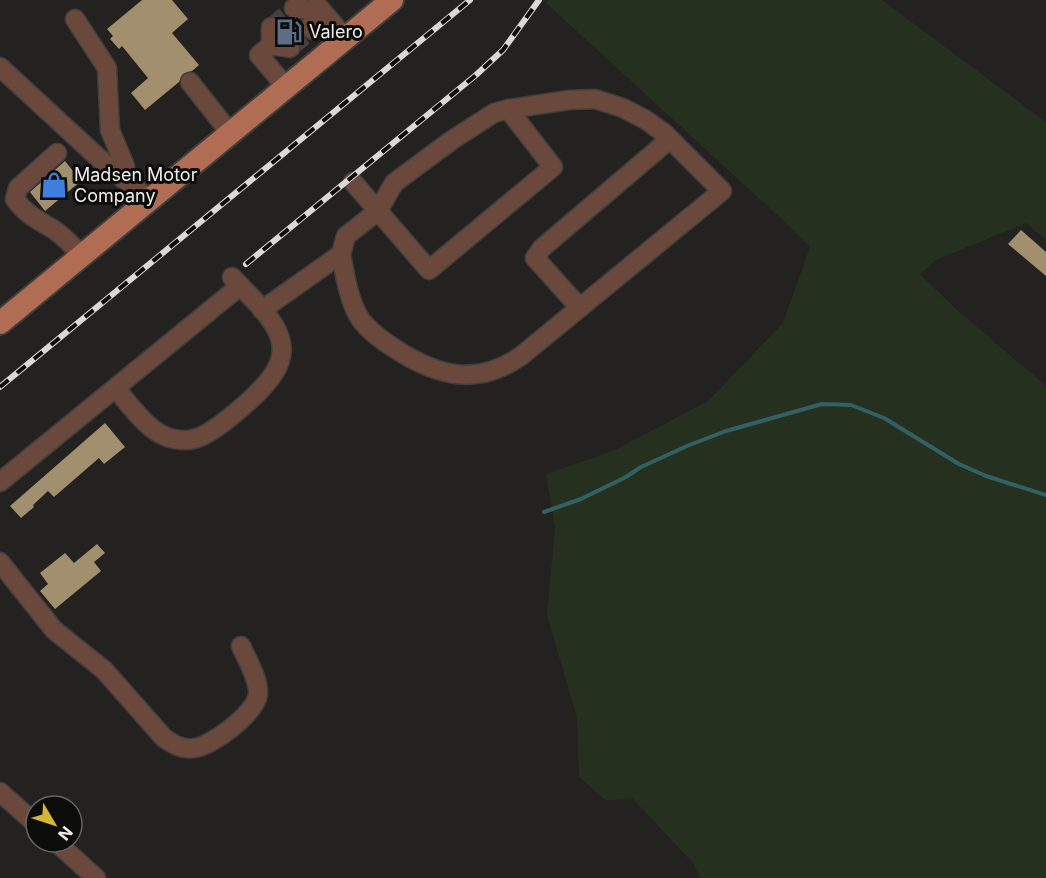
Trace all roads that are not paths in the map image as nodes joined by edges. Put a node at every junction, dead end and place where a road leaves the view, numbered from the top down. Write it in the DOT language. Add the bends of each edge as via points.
graph roads {
  1 [pos="392,0"];
  2 [pos="305,17"];
  3 [pos="75,19"];
  4 [pos="278,39"];
  5 [pos="345,39"];
  6 [pos="0,67"];
  7 [pos="190,82"];
  8 [pos="286,87"];
  9 [pos="508,109"];
  10 [pos="230,133"];
  11 [pos="670,139"];
  12 [pos="57,153"];
  13 [pos="123,178"];
  14 [pos="353,182"];
  15 [pos="150,200"];
  16 [pos="378,211"];
  17 [pos="341,254"];
  18 [pos="82,255"];
  19 [pos="580,308"];
  20 [pos="262,310"];
  21 [pos="0,323"];
  22 [pos="116,389"];
  23 [pos="0,482"];
  24 [pos="0,562"];
  25 [pos="241,646"];
  26 [pos="0,792"];
  27 [pos="24,813"];
  28 [pos="69,854"];
  29 [pos="96,878"];
  1 -- 5 [label="main road"];
  2 -- 5 [label="street" via="318,6"];
  3 -- 13 [label="street" via="107,68 110,130 125,166"];
  4 -- 8 [label="street" via="259,55"];
  5 -- 8 [label="main road"];
  6 -- 13 [label="street"];
  7 -- 10 [label="street"];
  8 -- 10 [label="main road"];
  9 -- 11 [label="street" via="595,99 646,120"];
  9 -- 16 [label="street" via="494,113 452,140 394,183"];
  9 -- 16 [label="street" via="553,168 429,270"];
  10 -- 15 [label="main road"];
  11 -- 19 [label="street" via="535,258"];
  11 -- 19 [label="street" via="722,191"];
  12 -- 18 [label="street" via="18,188 15,199 21,208"];
  13 -- 15 [label="street"];
  14 -- 16 [label="street"];
  15 -- 18 [label="main road"];
  16 -- 17 [label="street" via="346,236"];
  17 -- 19 [label="street" via="353,303 365,325 409,358 448,374 485,374 508,365"];
  17 -- 20 [label="street"];
  18 -- 21 [label="main road"];
  20 -- 22 [label="street" via="236,282"];
  20 -- 22 [label="street" via="282,345 275,373 265,386 205,435 193,440 163,435 149,426"];
  22 -- 23 [label="street"];
  24 -- 25 [label="street" via="59,635 93,660 164,738 177,746 196,748 210,743 257,701 258,691"];
  26 -- 27 [label="street"];
  28 -- 29 [label="street"];
}
